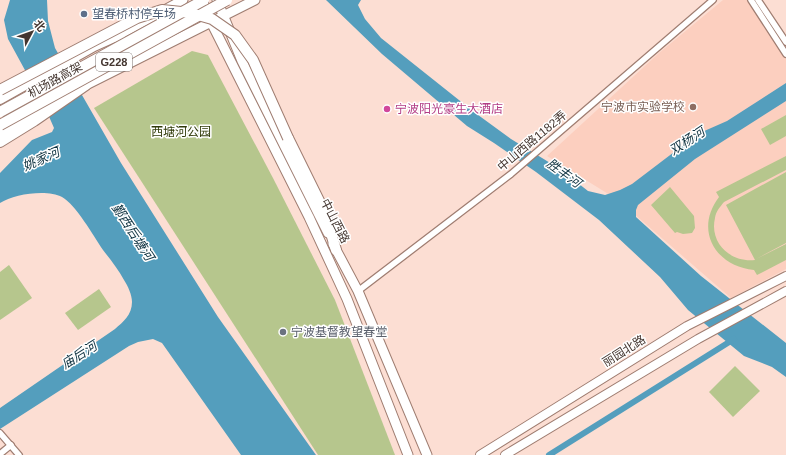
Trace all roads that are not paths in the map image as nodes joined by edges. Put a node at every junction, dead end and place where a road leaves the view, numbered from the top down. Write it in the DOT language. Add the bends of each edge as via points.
graph roads {
  1 [pos="183,0"];
  2 [pos="203,0"];
  3 [pos="217,0"];
  4 [pos="227,0"];
  5 [pos="255,0"];
  6 [pos="713,0"];
  7 [pos="751,0"];
  8 [pos="758,0"];
  9 [pos="224,16"];
  10 [pos="211,22"];
  11 [pos="121,34"];
  12 [pos="786,42"];
  13 [pos="786,54"];
  14 [pos="87,84"];
  15 [pos="0,90"];
  16 [pos="0,99"];
  17 [pos="0,105"];
  18 [pos="0,112"];
  19 [pos="0,125"];
  20 [pos="0,133"];
  21 [pos="0,142"];
  22 [pos="336,250"];
  23 [pos="786,276"];
  24 [pos="358,291"];
  25 [pos="786,291"];
  26 [pos="0,433"];
  27 [pos="11,445"];
  28 [pos="0,454"];
  29 [pos="19,455"];
  30 [pos="408,455"];
  31 [pos="427,455"];
  32 [pos="480,455"];
  33 [pos="505,455"];
  1 -- 11 [label="main road"];
  2 -- 10 [label="main road, 中山西路"];
  2 -- 18 [label="highway, 机场路高架 / G228, bridge"];
  3 -- 9 [label="main road, 中山西路"];
  4 -- 19 [label="highway, 机场路高架 / G228, bridge"];
  5 -- 9 [label="main road"];
  6 -- 24 [label="street, 中山西路1182弄" via="511,174"];
  7 -- 13 [label="street"];
  8 -- 12 [label="street"];
  9 -- 10 [label="main road"];
  9 -- 22 [label="main road, 中山西路" via="242,61"];
  10 -- 14 [label="main road"];
  10 -- 30 [label="main road, 中山西路" via="309,217 347,299"];
  11 -- 16 [label="highway" via="94,46"];
  11 -- 17 [label="main road"];
  14 -- 20 [label="main road"];
  14 -- 21 [label="highway"];
  15 -- 22 [label="highway, bridge" via="137,18 162,10 191,13 212,19 235,35 253,60 325,213"];
  22 -- 24 [label="main road, 中山西路"];
  23 -- 32 [label="main road, 丽园北路" via="688,326"];
  24 -- 31 [label="main road, 中山西路"];
  25 -- 33 [label="main road" via="698,339"];
  26 -- 27 [label="street"];
  27 -- 28 [label="street"];
  27 -- 29 [label="street"];
}
